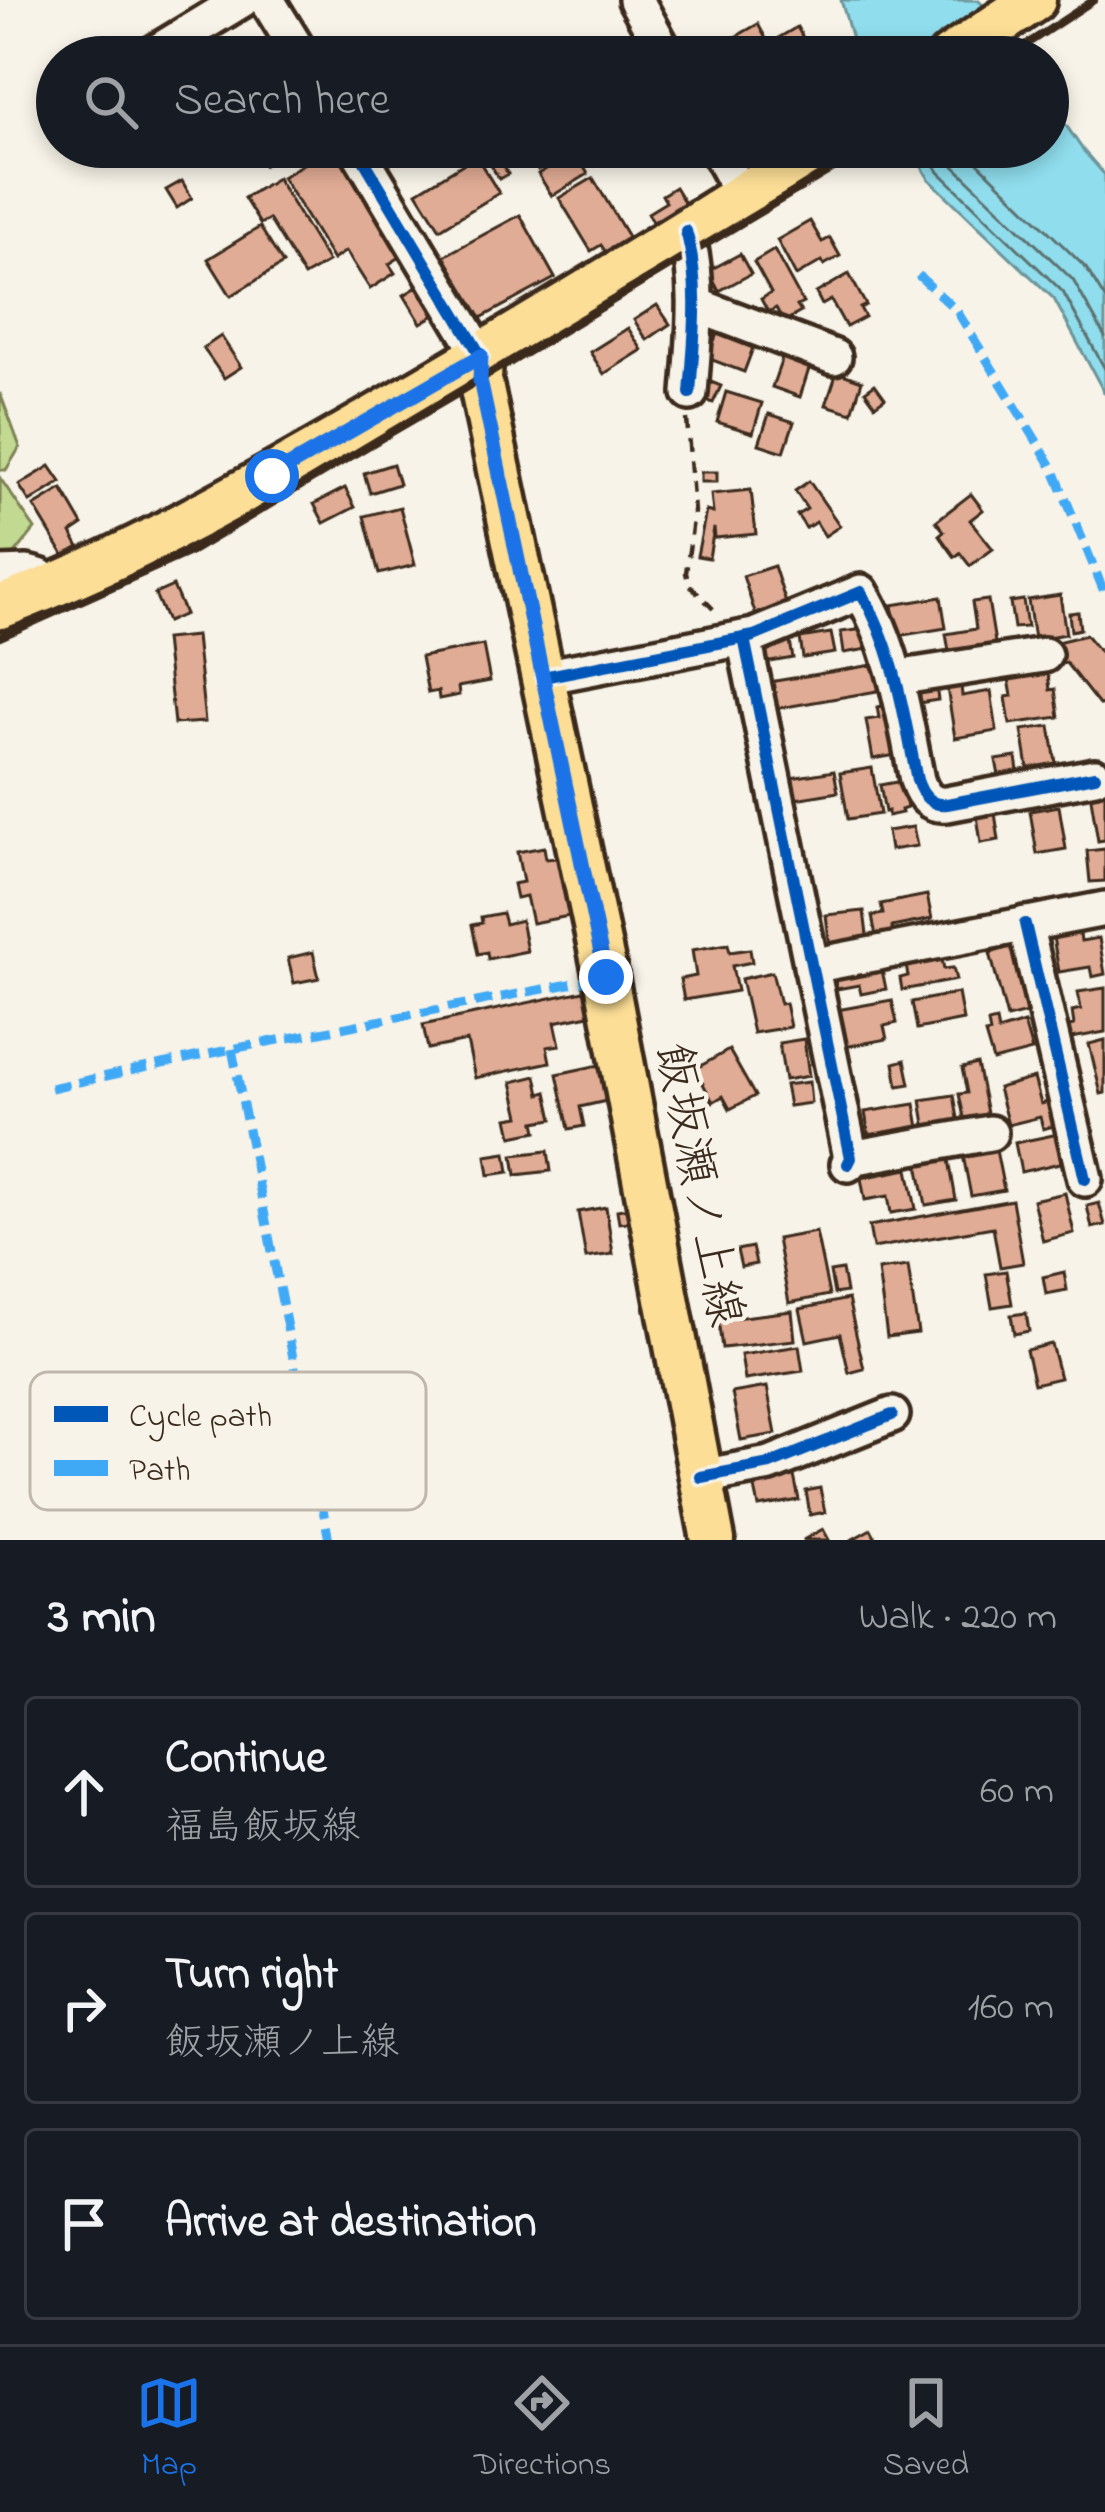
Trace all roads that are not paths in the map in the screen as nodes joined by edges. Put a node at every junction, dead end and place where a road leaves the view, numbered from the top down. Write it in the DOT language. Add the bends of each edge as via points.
graph roads {
  1 [pos="242,0"];
  2 [pos="267,0"];
  3 [pos="636,0"];
  4 [pos="1034,0"];
  5 [pos="183,36"];
  6 [pos="289,36"];
  7 [pos="656,36"];
  8 [pos="981,36"];
  9 [pos="369,168"];
  10 [pos="727,168"];
  11 [pos="785,168"];
  12 [pos="742,195"];
  13 [pos="686,231"];
  14 [pos="696,305"];
  15 [pos="481,356"];
  16 [pos="834,357"];
  17 [pos="690,393"];
  18 [pos="0,574"];
  19 [pos="44,590"];
  20 [pos="0,607"];
  21 [pos="741,639"];
  22 [pos="1044,655"];
  23 [pos="543,677"];
  24 [pos="896,678"];
  25 [pos="1094,776"];
  26 [pos="1105,909"];
  27 [pos="1025,924"];
  28 [pos="811,966"];
  29 [pos="990,1132"];
  30 [pos="1084,1179"];
  31 [pos="892,1415"];
  32 [pos="701,1477"];
  33 [pos="713,1540"];
  1 -- 5 [label="street"];
  2 -- 6 [label="street"];
  3 -- 7 [label="street"];
  4 -- 8 [label="main road"];
  9 -- 15 [label="street"];
  10 -- 12 [label="street"];
  11 -- 12 [label="main road"];
  12 -- 13 [label="main road"];
  13 -- 14 [label="street"];
  13 -- 15 [label="main road"];
  14 -- 16 [label="street"];
  14 -- 17 [label="street"];
  15 -- 19 [label="main road" via="272,476"];
  15 -- 23 [label="main road, 飯坂瀬ノ上線"];
  18 -- 19 [label="street" via="39,576"];
  19 -- 20 [label="main road"];
  21 -- 23 [label="street"];
  21 -- 24 [label="street" via="861,592"];
  21 -- 28 [label="street"];
  22 -- 24 [label="street"];
  23 -- 32 [label="main road, 飯坂瀬ノ上線"];
  24 -- 25 [label="street" via="917,780 929,801"];
  26 -- 27 [label="street"];
  27 -- 28 [label="street"];
  27 -- 30 [label="street"];
  28 -- 29 [label="street" via="849,1161"];
  31 -- 32 [label="street" via="770,1464"];
  32 -- 33 [label="main road, 飯坂瀬ノ上線"];
}
